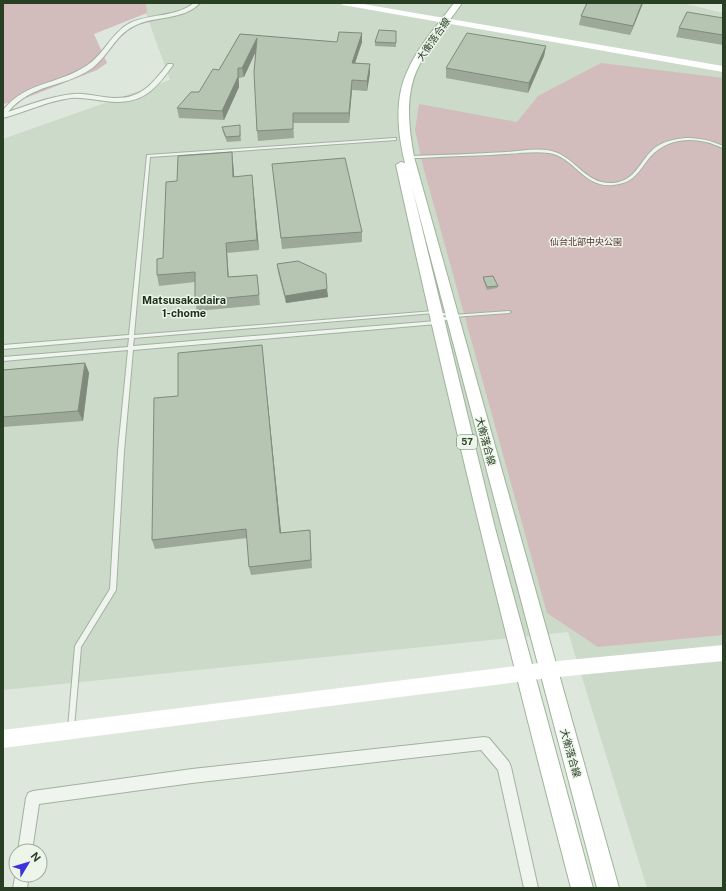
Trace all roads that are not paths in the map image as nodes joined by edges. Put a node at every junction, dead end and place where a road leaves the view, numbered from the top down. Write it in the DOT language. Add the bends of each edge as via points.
graph roads {
  1 [pos="197,3"];
  2 [pos="343,3"];
  3 [pos="447,3"];
  4 [pos="458,3"];
  5 [pos="441,20"];
  6 [pos="170,66"];
  7 [pos="723,69"];
  8 [pos="3,115"];
  9 [pos="395,139"];
  10 [pos="723,147"];
  11 [pos="409,157"];
  12 [pos="508,312"];
  13 [pos="453,316"];
  14 [pos="435,317"];
  15 [pos="131,336"];
  16 [pos="3,347"];
  17 [pos="130,348"];
  18 [pos="3,359"];
  19 [pos="723,653"];
  20 [pos="548,670"];
  21 [pos="524,673"];
  22 [pos="71,729"];
  23 [pos="3,739"];
  24 [pos="26,843"];
  25 [pos="531,888"];
  26 [pos="582,888"];
  27 [pos="608,888"];
  1 -- 8 [label="street" via="187,10 134,24 118,35 88,68 22,95"];
  2 -- 5 [label="street"];
  3 -- 5 [label="main road, 大衡落合線 / 57"];
  4 -- 5 [label="main road, 大衡落合線 / 57"];
  5 -- 7 [label="street"];
  5 -- 9 [label="main road, 大衡落合線 / 57" via="408,60 395,102"];
  5 -- 11 [label="main road, 大衡落合線 / 57" via="416,61 404,102 403,129"];
  6 -- 8 [label="street" via="148,92 136,97 113,101 74,96"];
  9 -- 14 [label="main road, 大衡落合線 / 57"];
  9 -- 15 [label="lane" via="148,156"];
  10 -- 11 [label="lane" via="701,139 672,141 651,154 632,178 604,185 587,178 554,153"];
  11 -- 13 [label="main road, 大衡落合線 / 57"];
  12 -- 13 [label="lane"];
  13 -- 14 [label="lane"];
  13 -- 14 [label="lane"];
  13 -- 20 [label="main road, 大衡落合線 / 57"];
  14 -- 15 [label="lane"];
  14 -- 17 [label="lane"];
  14 -- 21 [label="main road, 大衡落合線 / 57"];
  15 -- 16 [label="lane"];
  15 -- 17 [label="lane"];
  17 -- 18 [label="lane"];
  17 -- 22 [label="lane" via="113,590 78,646"];
  19 -- 20 [label="street"];
  20 -- 21 [label="street"];
  20 -- 27 [label="main road, 大衡落合線 / 57"];
  21 -- 22 [label="street"];
  21 -- 26 [label="main road, 大衡落合線 / 57"];
  22 -- 23 [label="street"];
  24 -- 25 [label="street" via="33,798 192,776 484,743 504,767"];
}
